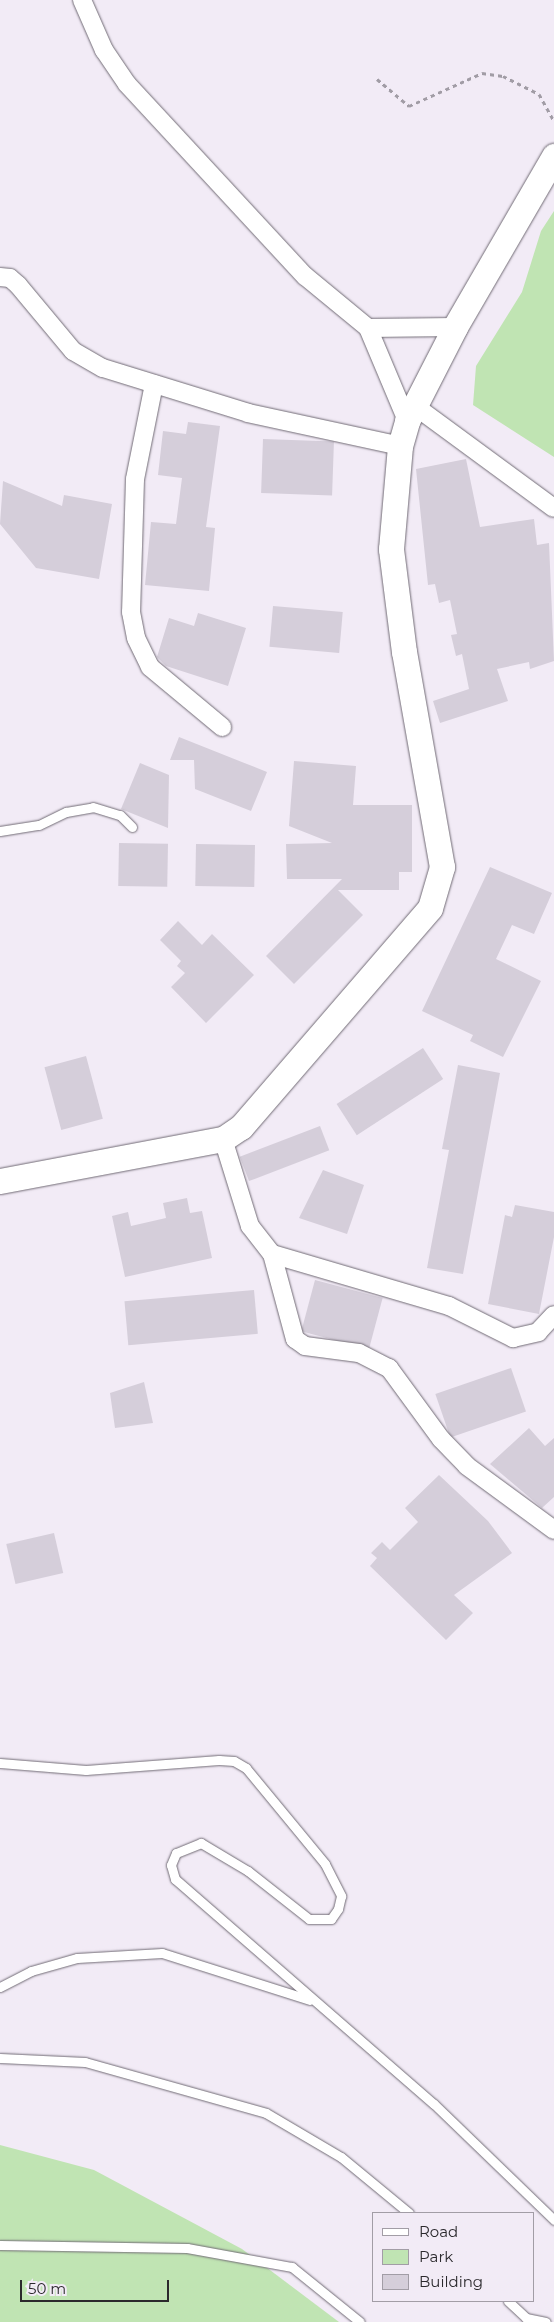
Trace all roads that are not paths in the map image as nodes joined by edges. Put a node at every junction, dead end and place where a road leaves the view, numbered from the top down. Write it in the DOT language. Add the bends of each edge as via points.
graph roads {
  1 [pos="82,0"];
  2 [pos="554,156"];
  3 [pos="0,277"];
  4 [pos="455,327"];
  5 [pos="368,328"];
  6 [pos="154,384"];
  7 [pos="411,414"];
  8 [pos="400,446"];
  9 [pos="554,508"];
  10 [pos="222,727"];
  11 [pos="132,827"];
  12 [pos="0,831"];
  13 [pos="224,1140"];
  14 [pos="0,1181"];
  15 [pos="272,1254"];
  16 [pos="554,1315"];
  17 [pos="554,1530"];
  18 [pos="0,1763"];
  19 [pos="0,1987"];
  20 [pos="312,2000"];
  21 [pos="0,2058"];
  22 [pos="408,2212"];
  23 [pos="554,2220"];
  24 [pos="0,2245"];
  25 [pos="509,2302"];
  26 [pos="360,2322"];
  27 [pos="546,2322"];
  1 -- 5 [label="street" via="104,50 127,84 305,276"];
  2 -- 4 [label="street"];
  3 -- 6 [label="street" via="10,278 18,285 54,331 86,360"];
  4 -- 5 [label="street"];
  4 -- 7 [label="street"];
  5 -- 7 [label="street"];
  6 -- 8 [label="street" via="300,427"];
  6 -- 10 [label="street" via="135,479 133,621 150,667"];
  7 -- 8 [label="street"];
  7 -- 9 [label="street"];
  8 -- 13 [label="street" via="392,514 394,588 435,811 442,867 440,888 417,923 241,1127"];
  11 -- 12 [label="lane" via="120,815 93,807 66,812 39,826"];
  13 -- 14 [label="street"];
  13 -- 15 [label="street" via="250,1226"];
  15 -- 16 [label="street" via="449,1306 513,1338 538,1332"];
  15 -- 17 [label="street" via="295,1338 305,1346 359,1353 389,1368 441,1439 467,1466"];
  18 -- 20 [label="lane" via="86,1770 234,1761 246,1768 325,1864 341,1896 331,1919 309,1919 248,1871 201,1843 176,1853 171,1865 175,1879"];
  19 -- 20 [label="lane" via="31,1971 77,1958 162,1953 251,1985"];
  20 -- 23 [label="lane" via="434,2104"];
  21 -- 22 [label="lane" via="86,2062 266,2113 341,2157"];
  24 -- 26 [label="lane" via="187,2248 292,2267"];
  25 -- 27 [label="lane" via="526,2318"];
}
